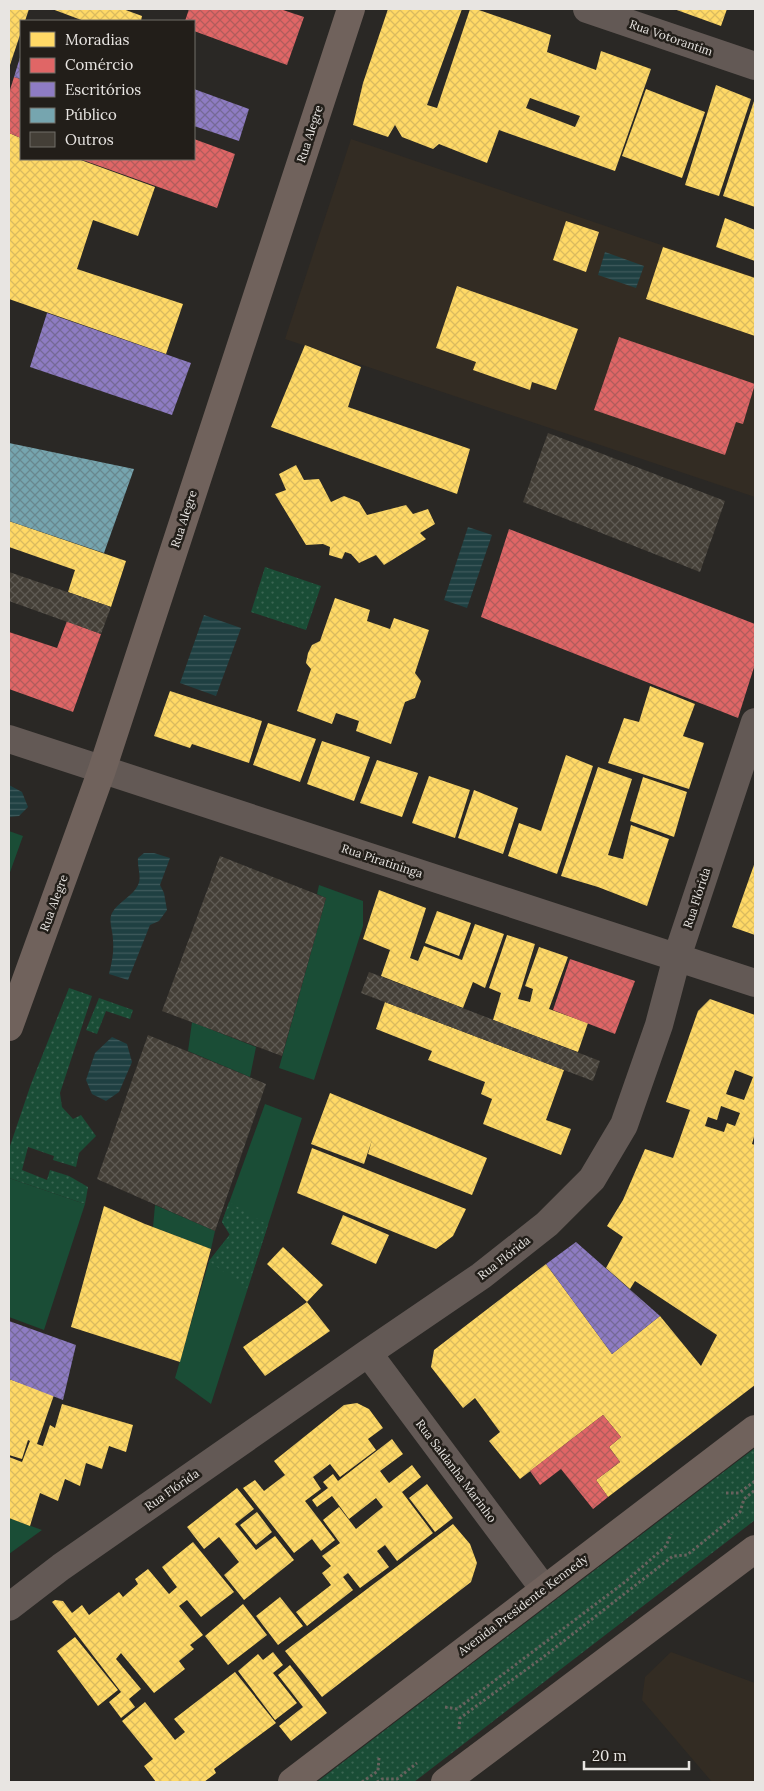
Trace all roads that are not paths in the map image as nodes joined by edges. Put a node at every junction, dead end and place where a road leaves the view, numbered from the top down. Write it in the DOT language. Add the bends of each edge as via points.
graph roads {
  1 [pos="351,9"];
  2 [pos="587,9"];
  3 [pos="755,66"];
  4 [pos="755,722"];
  5 [pos="9,739"];
  6 [pos="102,770"];
  7 [pos="677,957"];
  8 [pos="755,983"];
  9 [pos="9,1027"];
  10 [pos="368,1353"];
  11 [pos="755,1429"];
  12 [pos="755,1549"];
  13 [pos="544,1589"];
  14 [pos="9,1607"];
  15 [pos="292,1782"];
  16 [pos="445,1782"];
  1 -- 6 [label="main road, Rua Alegre"];
  2 -- 3 [label="street, Rua Votorantim"];
  4 -- 7 [label="street, Rua Flórida"];
  5 -- 6 [label="street, Rua Piratininga"];
  6 -- 7 [label="street, Rua Piratininga"];
  6 -- 9 [label="main road, Rua Alegre"];
  7 -- 8 [label="street, Rua Piratininga"];
  7 -- 10 [label="street, Rua Flórida" via="659,1025 624,1125 592,1179 547,1224 481,1276"];
  10 -- 13 [label="street, Rua Saldanha Marinho"];
  10 -- 14 [label="street, Rua Flórida" via="60,1567"];
  11 -- 13 [label="main road, Avenida Presidente Kennedy"];
  12 -- 16 [label="main road"];
  13 -- 15 [label="main road, Avenida Presidente Kennedy"];
}
